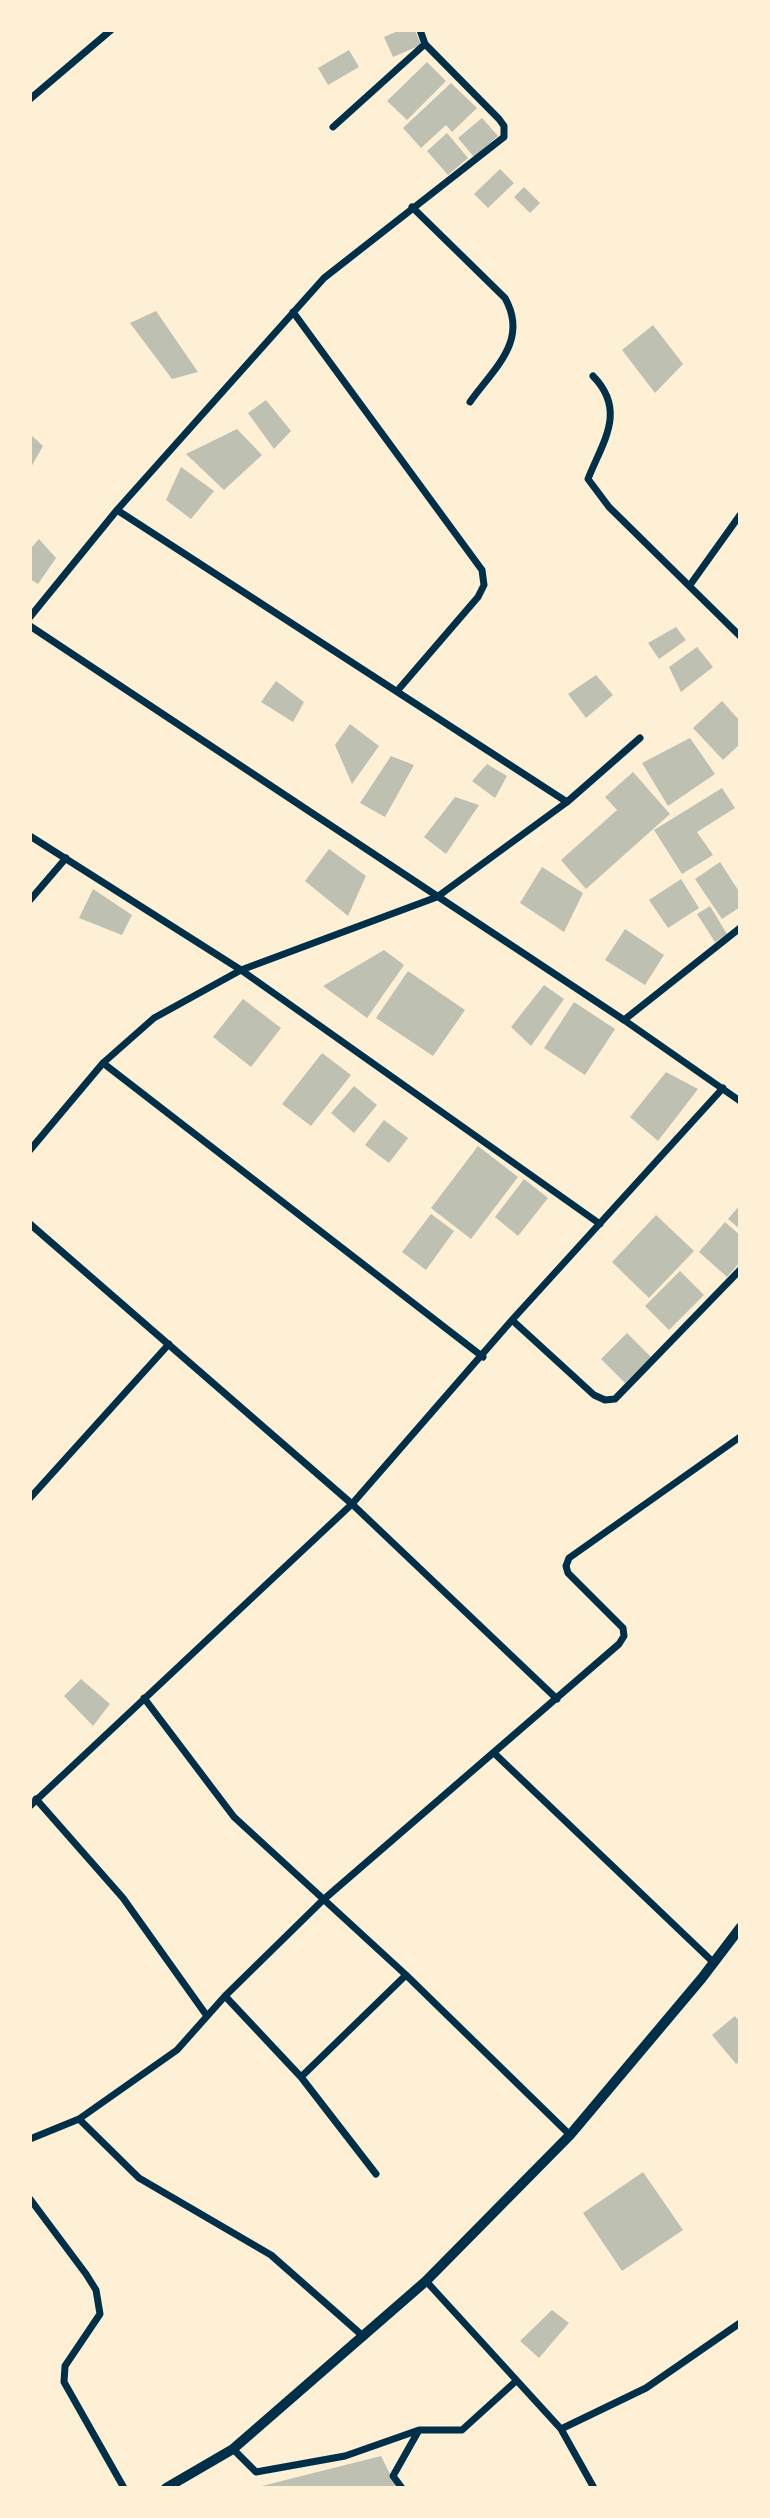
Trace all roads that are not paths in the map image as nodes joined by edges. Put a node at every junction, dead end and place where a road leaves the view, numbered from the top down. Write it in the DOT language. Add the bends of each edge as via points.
graph roads {
  1 [pos="111,30"];
  2 [pos="420,30"];
  3 [pos="425,44"];
  4 [pos="30,99"];
  5 [pos="332,127"];
  6 [pos="412,207"];
  7 [pos="293,312"];
  8 [pos="593,376"];
  9 [pos="470,402"];
  10 [pos="117,510"];
  11 [pos="740,515"];
  12 [pos="690,585"];
  13 [pos="30,617"];
  14 [pos="30,626"];
  15 [pos="740,636"];
  16 [pos="398,690"];
  17 [pos="640,738"];
  18 [pos="568,802"];
  19 [pos="30,836"];
  20 [pos="66,858"];
  21 [pos="437,897"];
  22 [pos="30,900"];
  23 [pos="740,928"];
  24 [pos="241,970"];
  25 [pos="624,1020"];
  26 [pos="103,1063"];
  27 [pos="723,1088"];
  28 [pos="740,1101"];
  29 [pos="30,1150"];
  30 [pos="30,1224"];
  31 [pos="600,1224"];
  32 [pos="740,1270"];
  33 [pos="512,1320"];
  34 [pos="169,1344"];
  35 [pos="483,1357"];
  36 [pos="740,1437"];
  37 [pos="30,1498"];
  38 [pos="352,1504"];
  39 [pos="144,1698"];
  40 [pos="557,1699"];
  41 [pos="494,1753"];
  42 [pos="36,1799"];
  43 [pos="30,1806"];
  44 [pos="323,1900"];
  45 [pos="740,1928"];
  46 [pos="714,1962"];
  47 [pos="406,1975"];
  48 [pos="225,1996"];
  49 [pos="207,2016"];
  50 [pos="301,2077"];
  51 [pos="79,2119"];
  52 [pos="569,2135"];
  53 [pos="30,2139"];
  54 [pos="376,2174"];
  55 [pos="30,2199"];
  56 [pos="426,2281"];
  57 [pos="740,2323"];
  58 [pos="365,2338"];
  59 [pos="516,2381"];
  60 [pos="561,2429"];
  61 [pos="419,2430"];
  62 [pos="233,2449"];
  63 [pos="124,2488"];
  64 [pos="166,2488"];
  65 [pos="401,2488"];
  66 [pos="594,2488"];
  1 -- 4 [label="street"];
  2 -- 3 [label="street"];
  3 -- 5 [label="street"];
  3 -- 6 [label="street" via="506,131 500,142"];
  6 -- 7 [label="street" via="324,278"];
  6 -- 9 [label="street" via="505,298 513,312 515,330 508,350"];
  7 -- 10 [label="street"];
  7 -- 16 [label="street" via="482,570 484,585 478,597"];
  8 -- 12 [label="street" via="607,390 612,404 610,424 589,479 608,507"];
  10 -- 13 [label="street"];
  10 -- 16 [label="street"];
  11 -- 12 [label="street"];
  12 -- 15 [label="street"];
  14 -- 21 [label="street"];
  16 -- 18 [label="street"];
  17 -- 18 [label="street"];
  18 -- 21 [label="street"];
  19 -- 20 [label="street"];
  20 -- 22 [label="street"];
  20 -- 24 [label="street"];
  21 -- 24 [label="street"];
  21 -- 25 [label="street"];
  23 -- 25 [label="street"];
  24 -- 26 [label="street" via="154,1018"];
  24 -- 31 [label="street"];
  25 -- 27 [label="street"];
  26 -- 29 [label="street"];
  26 -- 35 [label="street"];
  27 -- 28 [label="street"];
  27 -- 31 [label="street"];
  30 -- 34 [label="street"];
  31 -- 33 [label="street"];
  32 -- 33 [label="street" via="615,1399 594,1395"];
  33 -- 35 [label="street"];
  34 -- 37 [label="street"];
  34 -- 38 [label="street"];
  35 -- 38 [label="street"];
  36 -- 40 [label="street" via="569,1558 568,1573 617,1620 624,1636"];
  38 -- 39 [label="street"];
  38 -- 40 [label="street"];
  39 -- 42 [label="street"];
  39 -- 44 [label="street" via="234,1817"];
  40 -- 41 [label="street"];
  41 -- 44 [label="street"];
  41 -- 46 [label="street"];
  42 -- 43 [label="street"];
  42 -- 49 [label="street" via="123,1898"];
  44 -- 47 [label="street"];
  44 -- 48 [label="street"];
  45 -- 46 [label="street"];
  46 -- 52 [label="street"];
  47 -- 50 [label="street"];
  47 -- 52 [label="street"];
  48 -- 49 [label="street"];
  48 -- 50 [label="street"];
  49 -- 51 [label="street" via="165,2060"];
  50 -- 54 [label="street"];
  51 -- 53 [label="street"];
  51 -- 58 [label="street" via="139,2178 271,2255"];
  52 -- 56 [label="street"];
  55 -- 63 [label="street" via="96,2290 100,2314 65,2365 64,2382"];
  56 -- 58 [label="street"];
  56 -- 59 [label="street"];
  57 -- 60 [label="street" via="646,2388"];
  58 -- 62 [label="street"];
  59 -- 60 [label="street"];
  59 -- 61 [label="street" via="463,2430"];
  60 -- 66 [label="street"];
  61 -- 62 [label="street" via="345,2455 256,2472"];
  61 -- 65 [label="street" via="393,2476"];
  62 -- 64 [label="street"];
}
